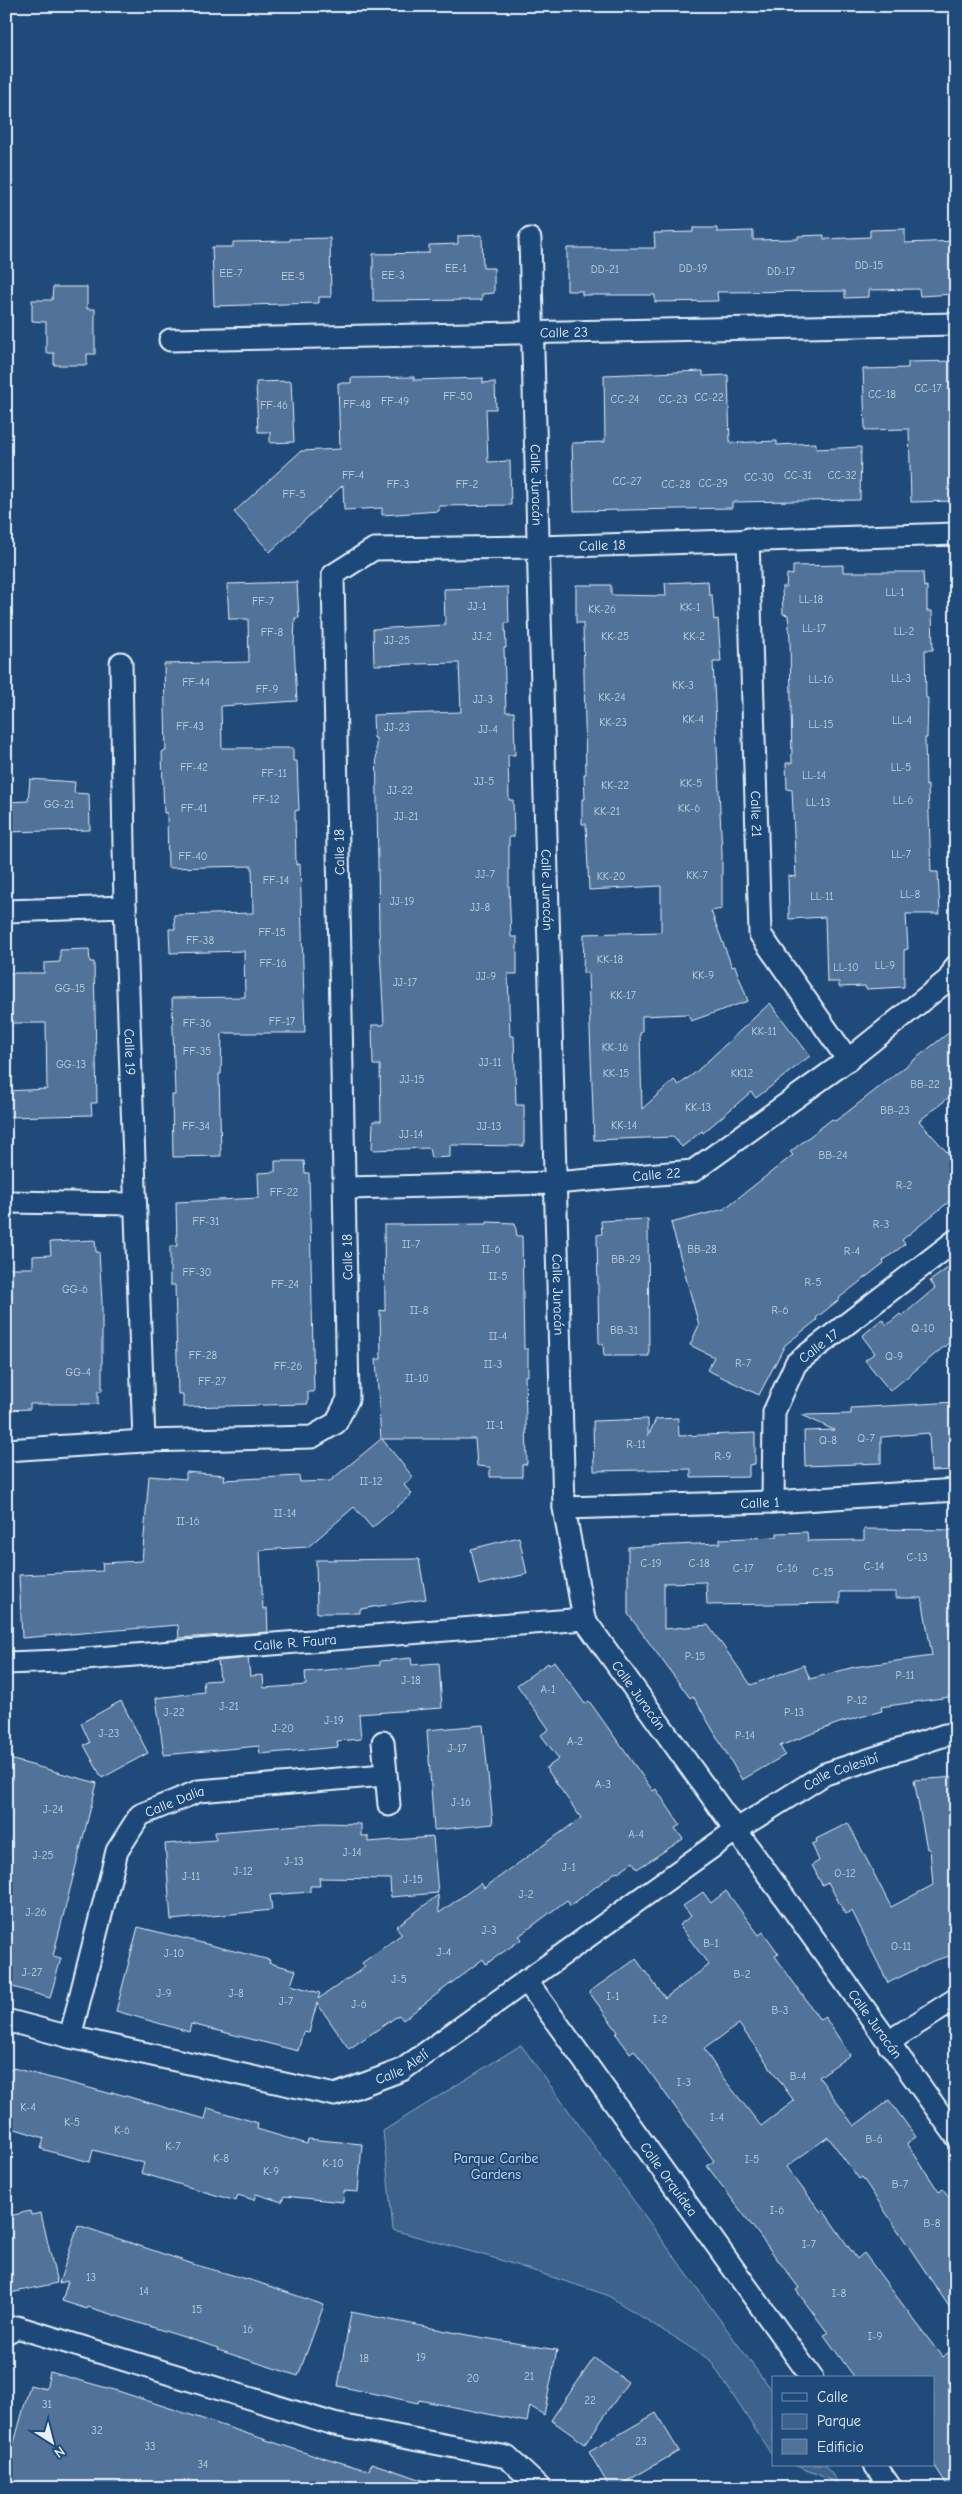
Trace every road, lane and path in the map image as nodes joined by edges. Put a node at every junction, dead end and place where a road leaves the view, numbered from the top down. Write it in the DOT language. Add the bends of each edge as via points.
graph roads {
  1 [pos="530,239"];
  2 [pos="956,324"];
  3 [pos="532,332"];
  4 [pos="170,340"];
  5 [pos="956,534"];
  6 [pos="748,539"];
  7 [pos="538,548"];
  8 [pos="122,663"];
  9 [pos="125,907"];
  10 [pos="6,911"];
  11 [pos="956,966"];
  12 [pos="848,1060"];
  13 [pos="555,1183"];
  14 [pos="346,1188"];
  15 [pos="6,1202"];
  16 [pos="134,1204"];
  17 [pos="956,1240"];
  18 [pos="144,1441"];
  19 [pos="6,1450"];
  20 [pos="956,1490"];
  21 [pos="773,1502"];
  22 [pos="564,1508"];
  23 [pos="584,1619"];
  24 [pos="6,1663"];
  25 [pos="956,1734"];
  26 [pos="383,1742"];
  27 [pos="384,1775"];
  28 [pos="389,1805"];
  29 [pos="736,1830"];
  30 [pos="526,1980"];
  31 [pos="956,1999"];
  32 [pos="6,2020"];
  33 [pos="70,2037"];
  34 [pos="889,2044"];
  35 [pos="956,2136"];
  36 [pos="6,2333"];
  37 [pos="811,2376"];
  38 [pos="876,2466"];
  39 [pos="540,2488"];
  40 [pos="891,2488"];
  1 -- 3 [label="street, Calle Juracán"];
  2 -- 3 [label="street, Calle 23"];
  3 -- 4 [label="street, Calle 23"];
  3 -- 7 [label="street, Calle Juracán"];
  5 -- 6 [label="street, Calle 18"];
  6 -- 7 [label="street, Calle 18"];
  6 -- 12 [label="street, Calle 21" via="760,934"];
  7 -- 13 [label="street, Calle Juracán"];
  7 -- 14 [label="street, Calle 18" via="374,549 333,575"];
  8 -- 9 [label="street, Calle 19"];
  9 -- 10 [label="street"];
  9 -- 16 [label="street, Calle 19"];
  11 -- 12 [label="street, Calle 22" via="949,979"];
  12 -- 13 [label="street, Calle 22" via="693,1172"];
  13 -- 14 [label="street, Calle 22"];
  13 -- 22 [label="street, Calle Juracán"];
  14 -- 18 [label="street, Calle 18" via="348,1399 336,1423 312,1437"];
  15 -- 16 [label="street"];
  16 -- 18 [label="street, Calle 19"];
  17 -- 21 [label="street, Calle 17" via="796,1362 774,1412"];
  18 -- 19 [label="street, Calle 18"];
  20 -- 21 [label="street, Calle 1"];
  21 -- 22 [label="street, Calle 1"];
  22 -- 23 [label="street, Calle Juracán"];
  23 -- 24 [label="street, Calle R. Faura"];
  23 -- 29 [label="street, Calle Juracán"];
  25 -- 29 [label="street, Calle Colesibí" via="825,1774"];
  26 -- 27 [label="street"];
  27 -- 28 [label="street"];
  27 -- 33 [label="street, Calle Dalia" via="199,1791 140,1815 117,1851"];
  29 -- 30 [label="street, Calle Alelí"];
  29 -- 34 [label="street, Calle Juracán"];
  30 -- 33 [label="street, Calle Alelí" via="402,2070 335,2095"];
  30 -- 37 [label="street, Calle Orquídea"];
  31 -- 34 [label="street"];
  32 -- 33 [label="street, Calle Alelí"];
  34 -- 35 [label="street, Calle Juracán"];
  36 -- 39 [label="street" via="17,2327 334,2424 507,2457"];
  38 -- 40 [label="street"];
}
